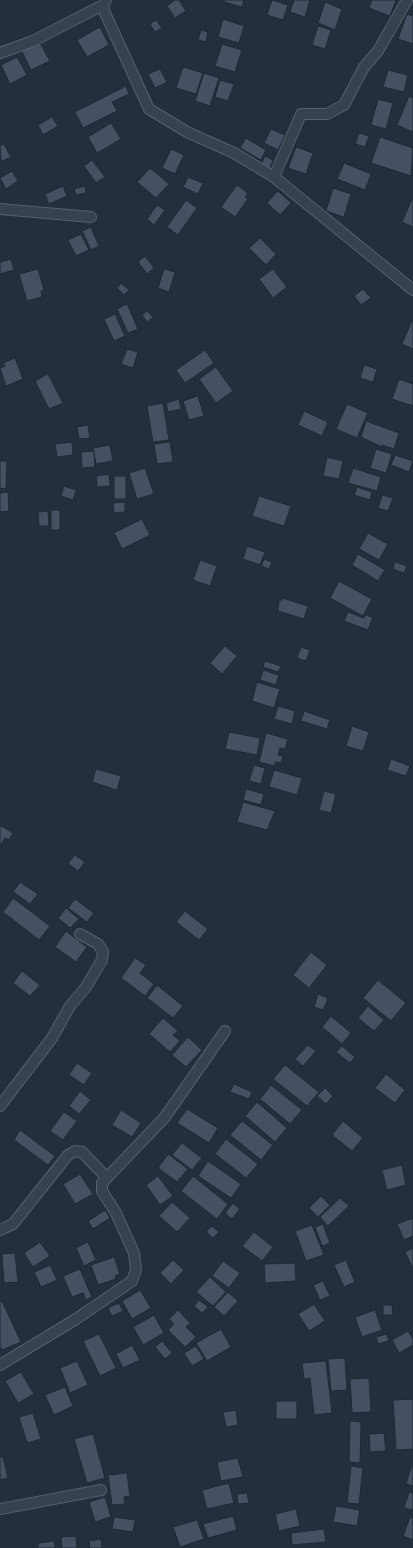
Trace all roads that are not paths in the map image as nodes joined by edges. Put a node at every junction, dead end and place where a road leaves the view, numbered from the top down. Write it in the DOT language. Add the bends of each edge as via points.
graph roads {
  1 [pos="407,0"];
  2 [pos="104,2"];
  3 [pos="0,52"];
  4 [pos="274,176"];
  5 [pos="0,209"];
  6 [pos="91,217"];
  7 [pos="413,290"];
  8 [pos="80,934"];
  9 [pos="225,1031"];
  10 [pos="0,1106"];
  11 [pos="106,1177"];
  12 [pos="0,1230"];
  13 [pos="0,1365"];
  14 [pos="101,1490"];
  15 [pos="0,1509"];
  1 -- 4 [label="street" via="344,105 327,114 301,114"];
  2 -- 3 [label="street" via="33,41"];
  2 -- 4 [label="street" via="149,109"];
  4 -- 7 [label="street"];
  5 -- 6 [label="street"];
  8 -- 10 [label="street" via="98,944 103,952 102,960 52,1038"];
  9 -- 11 [label="street" via="165,1117"];
  11 -- 12 [label="street" via="82,1152 75,1151 68,1155 13,1224"];
  11 -- 13 [label="street" via="102,1191 134,1253 136,1270 132,1281"];
  14 -- 15 [label="street"];
}
